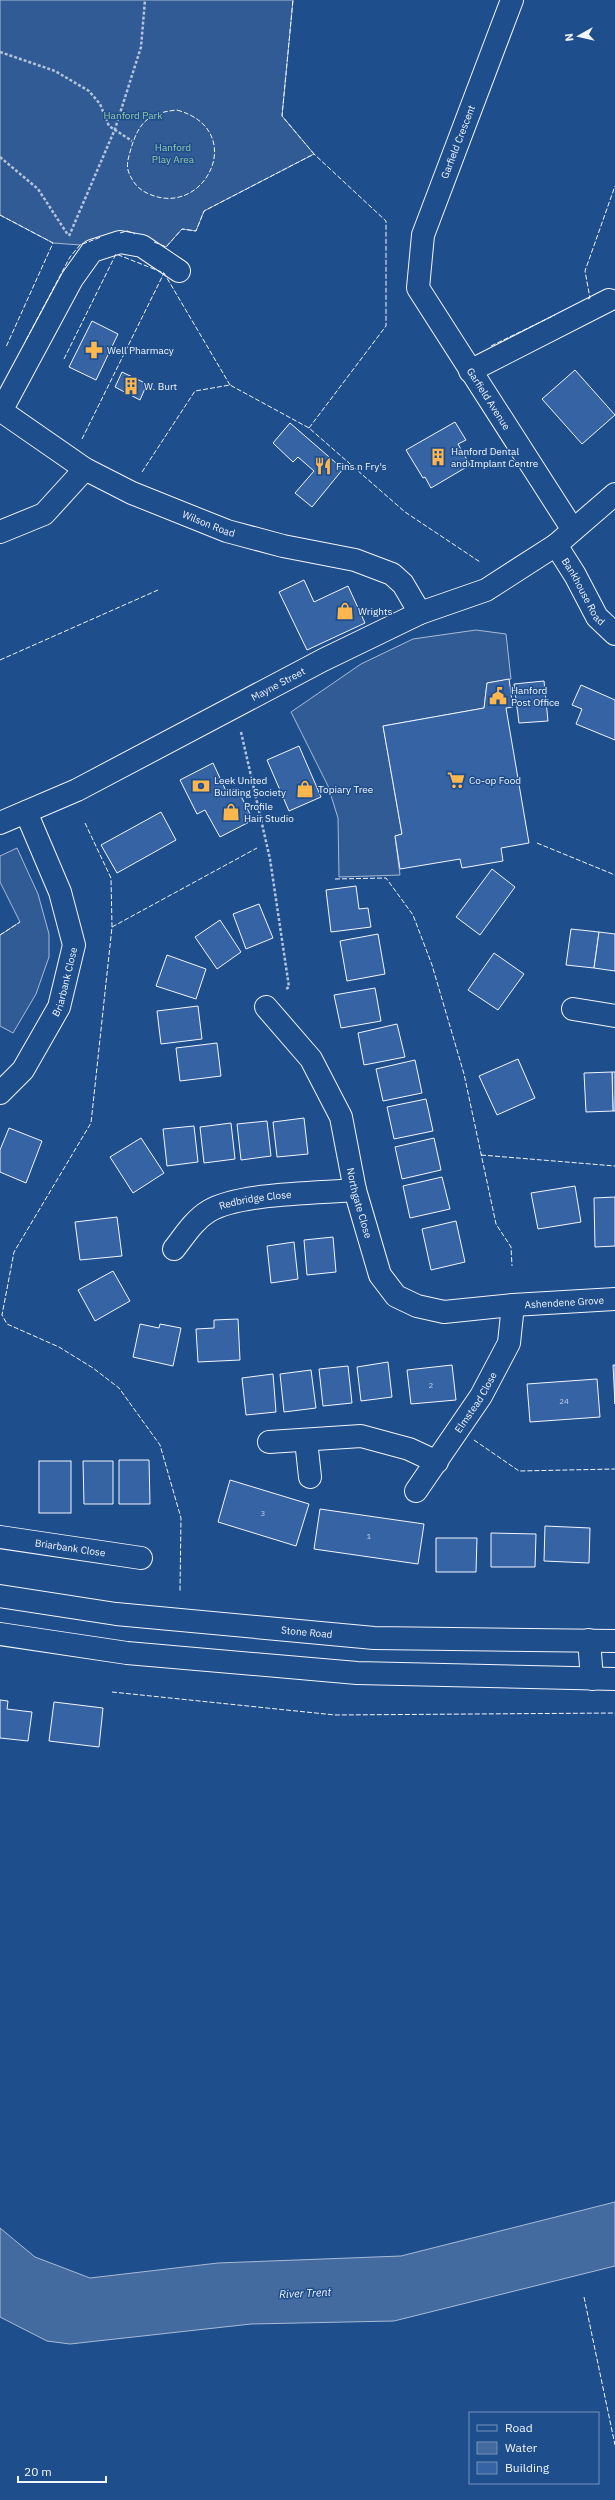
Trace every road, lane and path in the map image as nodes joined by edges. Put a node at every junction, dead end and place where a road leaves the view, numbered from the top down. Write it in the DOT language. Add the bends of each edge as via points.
graph roads {
  1 [pos="145,0"];
  2 [pos="512,0"];
  3 [pos="0,52"];
  4 [pos="115,129"];
  5 [pos="132,141"];
  6 [pos="0,157"];
  7 [pos="69,236"];
  8 [pos="65,243"];
  9 [pos="179,272"];
  10 [pos="418,288"];
  11 [pos="609,300"];
  12 [pos="470,371"];
  13 [pos="1,411"];
  14 [pos="85,469"];
  15 [pos="615,494"];
  16 [pos="573,530"];
  17 [pos="0,532"];
  18 [pos="556,546"];
  19 [pos="420,613"];
  20 [pos="615,634"];
  21 [pos="234,707"];
  22 [pos="26,812"];
  23 [pos="0,823"];
  24 [pos="266,1006"];
  25 [pos="573,1008"];
  26 [pos="615,1016"];
  27 [pos="0,1093"];
  28 [pos="355,1190"];
  29 [pos="174,1249"];
  30 [pos="615,1298"];
  31 [pos="513,1305"];
  32 [pos="306,1440"];
  33 [pos="269,1442"];
  34 [pos="437,1462"];
  35 [pos="310,1477"];
  36 [pos="416,1491"];
  37 [pos="0,1537"];
  38 [pos="141,1558"];
  39 [pos="0,1596"];
  40 [pos="0,1634"];
  41 [pos="589,1640"];
  42 [pos="615,1640"];
  43 [pos="592,1679"];
  44 [pos="615,1679"];
  1 -- 4 [label="path" via="141,47"];
  2 -- 10 [label="main road, Garfield Crescent" via="423,235"];
  3 -- 4 [label="path" via="55,71 89,91 100,104 109,126"];
  4 -- 5 [label="path"];
  4 -- 7 [label="path"];
  6 -- 7 [label="path" via="38,190"];
  7 -- 8 [label="path"];
  9 -- 13 [label="main road" via="142,246 120,242 92,251 72,278"];
  10 -- 12 [label="main road, Garfield Avenue"];
  11 -- 12 [label="main road"];
  12 -- 16 [label="main road, Garfield Avenue"];
  13 -- 14 [label="main road, Wilson Road"];
  14 -- 17 [label="main road" via="44,514"];
  14 -- 19 [label="main road, Wilson Road" via="132,493 227,531 378,567 392,574 403,584"];
  15 -- 16 [label="main road, Mayne Street"];
  16 -- 18 [label="main road, Mayne Street"];
  18 -- 19 [label="main road, Mayne Street" via="486,590"];
  18 -- 20 [label="main road, Bankhouse Road" via="597,617"];
  19 -- 21 [label="main road, Mayne Street"];
  21 -- 22 [label="main road, Mayne Street" via="77,790"];
  21 -- 24 [label="path" via="251,769 270,859 289,987"];
  22 -- 23 [label="main road, Mayne Street"];
  22 -- 27 [label="main road, Briarbank Close" via="60,892 74,945 59,1008 23,1070"];
  24 -- 28 [label="main road, Northgate Close" via="311,1059 341,1117"];
  25 -- 26 [label="main road"];
  28 -- 29 [label="main road, Redbridge Close" via="239,1200 210,1210 193,1224"];
  28 -- 31 [label="main road, Northgate Close" via="380,1275 396,1296 416,1306 444,1312"];
  30 -- 31 [label="main road, Ashendene Grove"];
  31 -- 34 [label="main road, Elmstead Close" via="509,1342 481,1396"];
  32 -- 33 [label="main road"];
  32 -- 34 [label="main road" via="361,1436 408,1449"];
  32 -- 35 [label="main road"];
  34 -- 36 [label="main road, Elmstead Close"];
  37 -- 38 [label="main road, Briarbank Close"];
  39 -- 41 [label="main road, Stone Road" via="116,1614 374,1638"];
  40 -- 43 [label="main road" via="127,1653 349,1673"];
  41 -- 42 [label="main road, Stone Road"];
  41 -- 43 [label="main road"];
  43 -- 44 [label="main road"];
}
